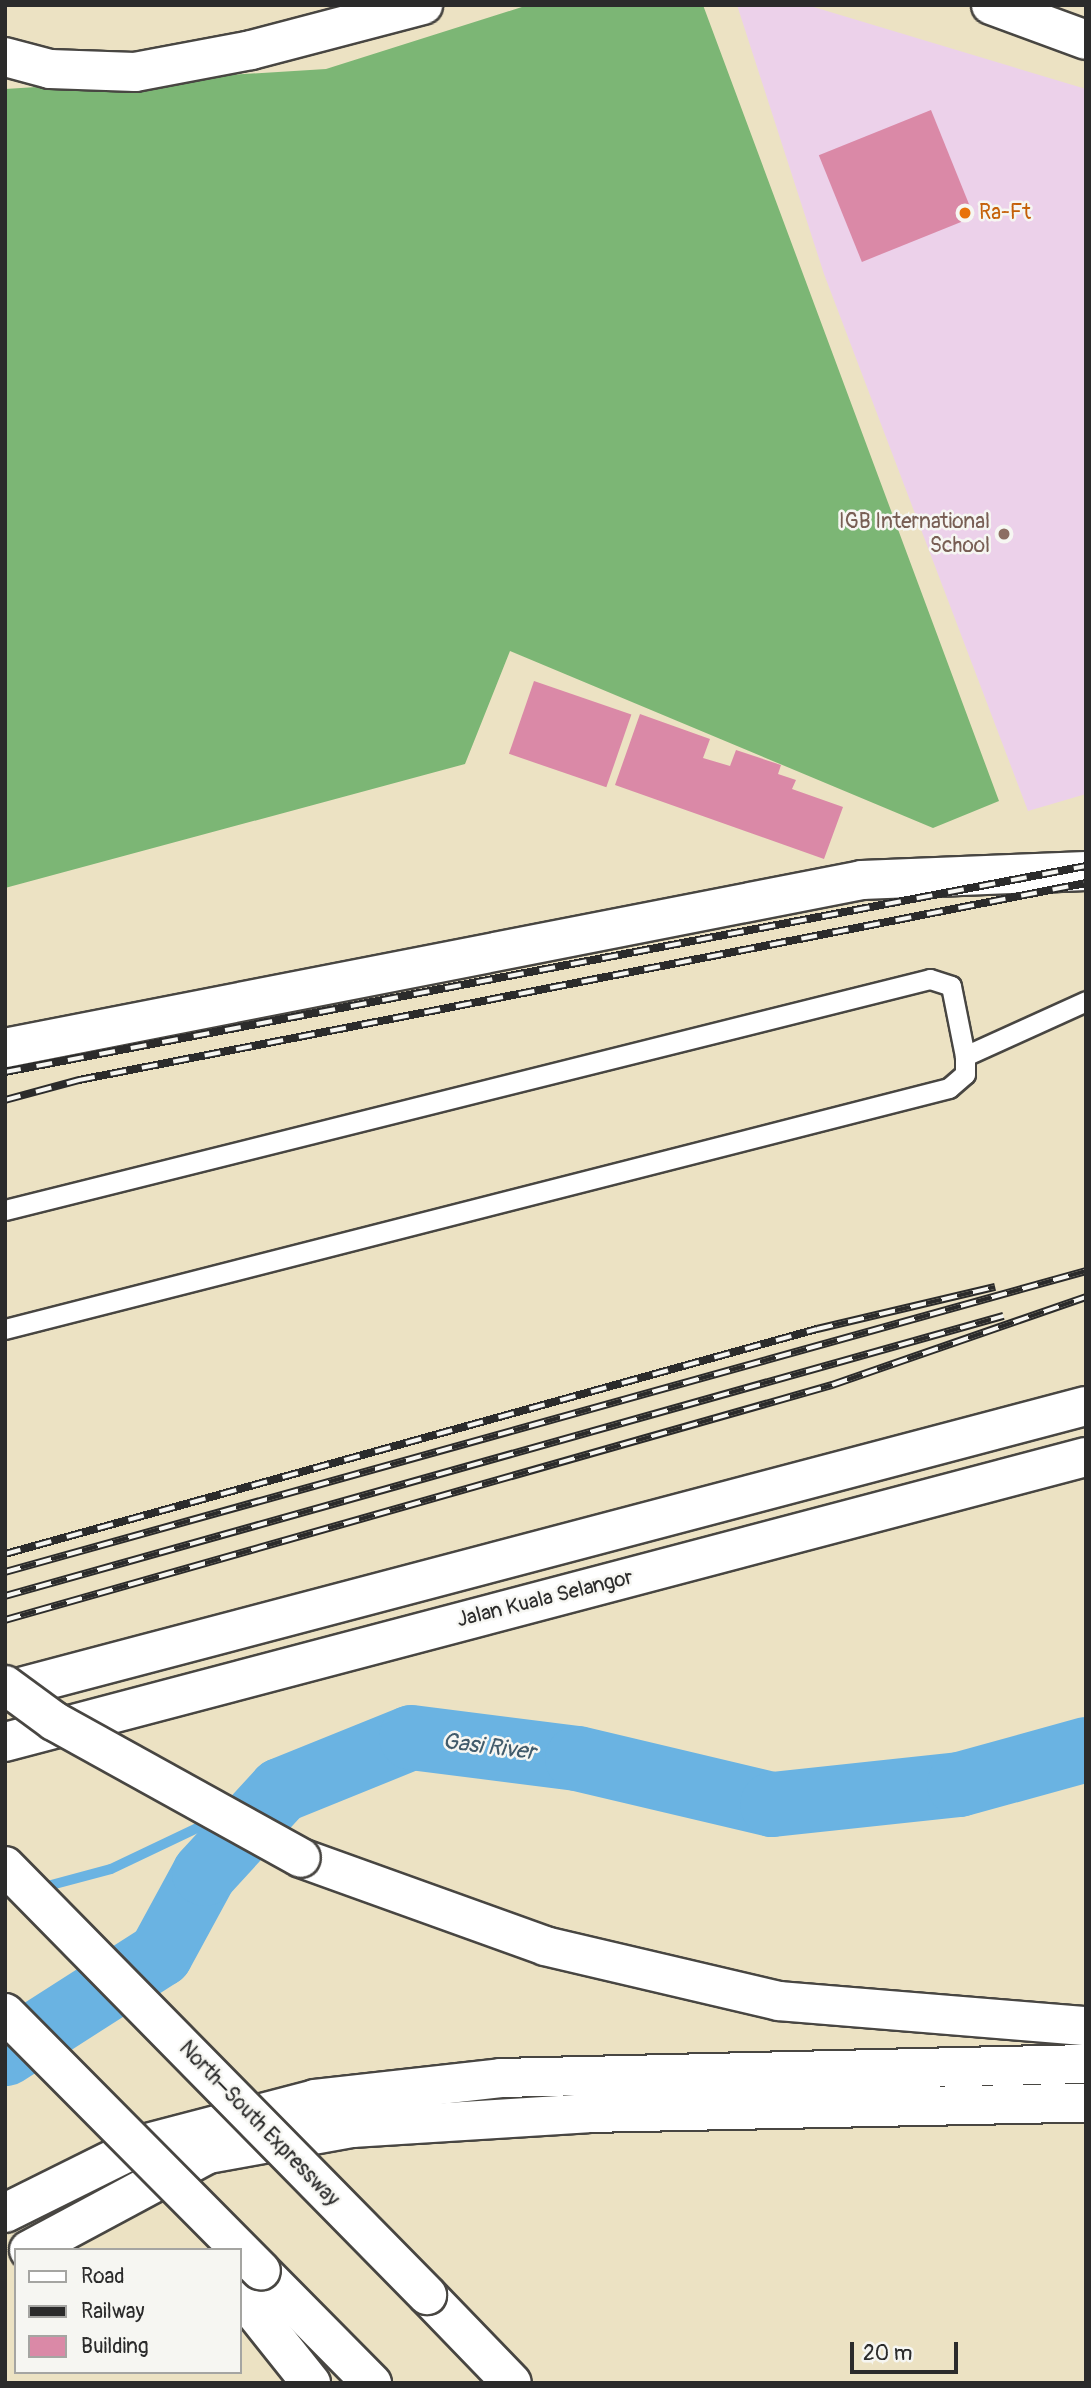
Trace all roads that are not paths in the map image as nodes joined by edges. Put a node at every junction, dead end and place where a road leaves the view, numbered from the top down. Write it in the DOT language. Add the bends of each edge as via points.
graph roads {
  1 [pos="423,5"];
  2 [pos="991,5"];
  3 [pos="1086,40"];
  4 [pos="5,57"];
  5 [pos="1086,871"];
  6 [pos="1086,1001"];
  7 [pos="5,1048"];
  8 [pos="965,1056"];
  9 [pos="5,1210"];
  10 [pos="5,1329"];
  11 [pos="1086,1406"];
  12 [pos="1086,1457"];
  13 [pos="5,1685"];
  14 [pos="5,1691"];
  15 [pos="5,1742"];
  16 [pos="5,1866"];
  17 [pos="5,2012"];
  18 [pos="1086,2026"];
  19 [pos="1086,2064"];
  20 [pos="76,2084"];
  21 [pos="1086,2103"];
  22 [pos="5,2213"];
  23 [pos="33,2248"];
  24 [pos="203,2248"];
  25 [pos="214,2248"];
  26 [pos="251,2292"];
  27 [pos="312,2383"];
  28 [pos="372,2383"];
  29 [pos="512,2383"];
  1 -- 4 [label="main road" via="251,50 135,72 50,69"];
  2 -- 3 [label="main road"];
  5 -- 7 [label="main road" via="862,880"];
  6 -- 8 [label="lane"];
  8 -- 9 [label="lane" via="951,986 930,979"];
  8 -- 10 [label="lane" via="965,1074 949,1088"];
  11 -- 14 [label="main road"];
  12 -- 15 [label="main road, Jalan Kuala Selangor"];
  13 -- 18 [label="main road, bridge" via="54,1721 301,1858 545,1946 779,2001"];
  16 -- 29 [label="main road, North–South Expressway, bridge"];
  17 -- 20 [label="main road, bridge"];
  19 -- 22 [label="main road" via="501,2078 315,2099 144,2144"];
  20 -- 24 [label="main road, bridge"];
  20 -- 25 [label="main road, bridge"];
  21 -- 23 [label="main road" via="588,2113 352,2128 208,2154"];
  26 -- 27 [label="main road"];
  26 -- 28 [label="main road"];
}
